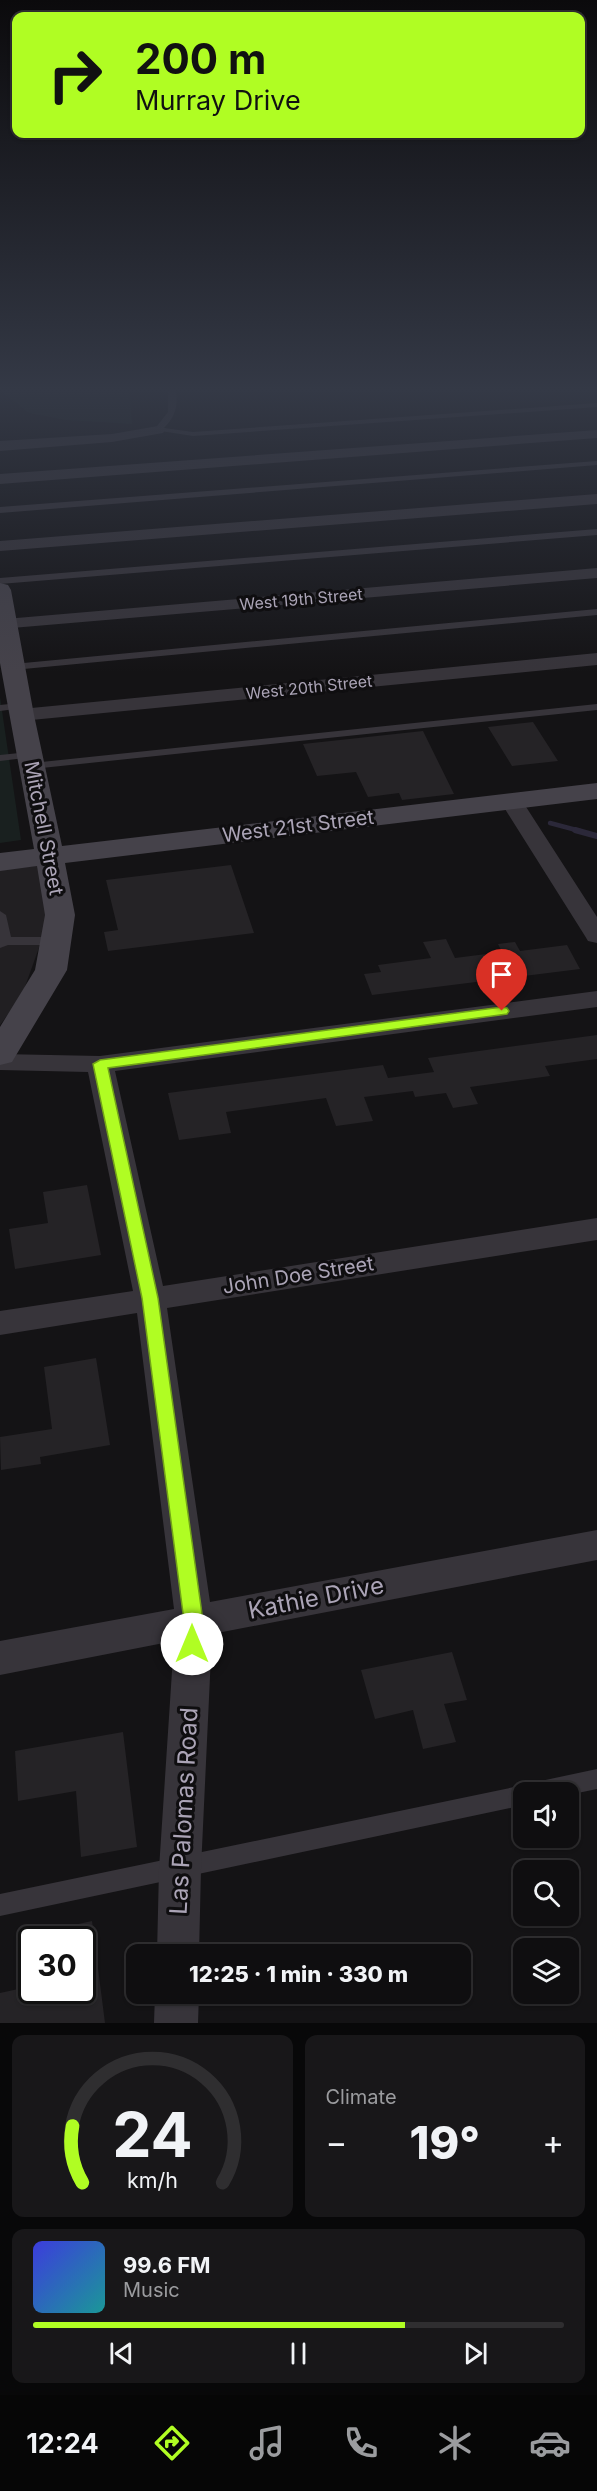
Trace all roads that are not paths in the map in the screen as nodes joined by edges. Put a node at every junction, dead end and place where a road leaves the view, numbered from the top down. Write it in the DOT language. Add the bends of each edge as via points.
graph roads {
  1 [pos="350,482"];
  2 [pos="597,499"];
  3 [pos="0,510"];
  4 [pos="597,532"];
  5 [pos="0,546"];
  6 [pos="597,573"];
  7 [pos="0,581"];
  8 [pos="0,590"];
  9 [pos="597,612"];
  10 [pos="5,625"];
  11 [pos="597,659"];
  12 [pos="8,662"];
  13 [pos="597,707"];
  14 [pos="13,710"];
  15 [pos="0,758"];
  16 [pos="30,760"];
  17 [pos="597,791"];
  18 [pos="511,801"];
  19 [pos="50,856"];
  20 [pos="0,862"];
  21 [pos="0,915"];
  22 [pos="597,936"];
  23 [pos="56,941"];
  24 [pos="2,943"];
  25 [pos="597,999"];
  26 [pos="0,1054"];
  27 [pos="0,1062"];
  28 [pos="100,1064"];
  29 [pos="597,1228"];
  30 [pos="150,1298"];
  31 [pos="0,1323"];
  32 [pos="597,1545"];
  33 [pos="194,1621"];
  34 [pos="0,1658"];
  35 [pos="597,1779"];
  36 [pos="579,1783"];
  37 [pos="513,1797"];
  38 [pos="180,1869"];
  39 [pos="0,1905"];
  40 [pos="178,1944"];
  41 [pos="177,2004"];
  42 [pos="176,2023"];
  1 -- 3 [label="lane"];
  2 -- 5 [label="street"];
  4 -- 7 [label="lane"];
  6 -- 10 [label="street, West 19th Street"];
  8 -- 10 [label="street, Mitchell Street"];
  9 -- 12 [label="lane"];
  10 -- 12 [label="street, Mitchell Street"];
  11 -- 14 [label="street, West 20th Street"];
  12 -- 14 [label="street, Mitchell Street"];
  13 -- 16 [label="lane"];
  14 -- 16 [label="street, Mitchell Street"];
  15 -- 16 [label="lane"];
  16 -- 19 [label="street, Mitchell Street"];
  17 -- 18 [label="street, West 21st Street"];
  18 -- 19 [label="street, West 21st Street"];
  18 -- 22 [label="street"];
  19 -- 20 [label="street, West 21st Street"];
  19 -- 23 [label="street, Mitchell Street" via="60,915"];
  21 -- 24 [label="lane"];
  23 -- 24 [label="lane"];
  23 -- 26 [label="street, Mitchell Street" via="51,970"];
  25 -- 28 [label="street"];
  27 -- 28 [label="street"];
  28 -- 30 [label="street, Las Palomas Road"];
  29 -- 30 [label="street, John Doe Street"];
  30 -- 31 [label="street, John Doe Street"];
  30 -- 33 [label="street, Las Palomas Road"];
  32 -- 33 [label="street, Kathie Drive"];
  33 -- 34 [label="street, Kathie Drive"];
  33 -- 38 [label="street, Las Palomas Road"];
  35 -- 36 [label="lane"];
  37 -- 38 [label="lane"];
  38 -- 39 [label="lane"];
  38 -- 40 [label="street, Las Palomas Road"];
  41 -- 42 [label="street"];
}
